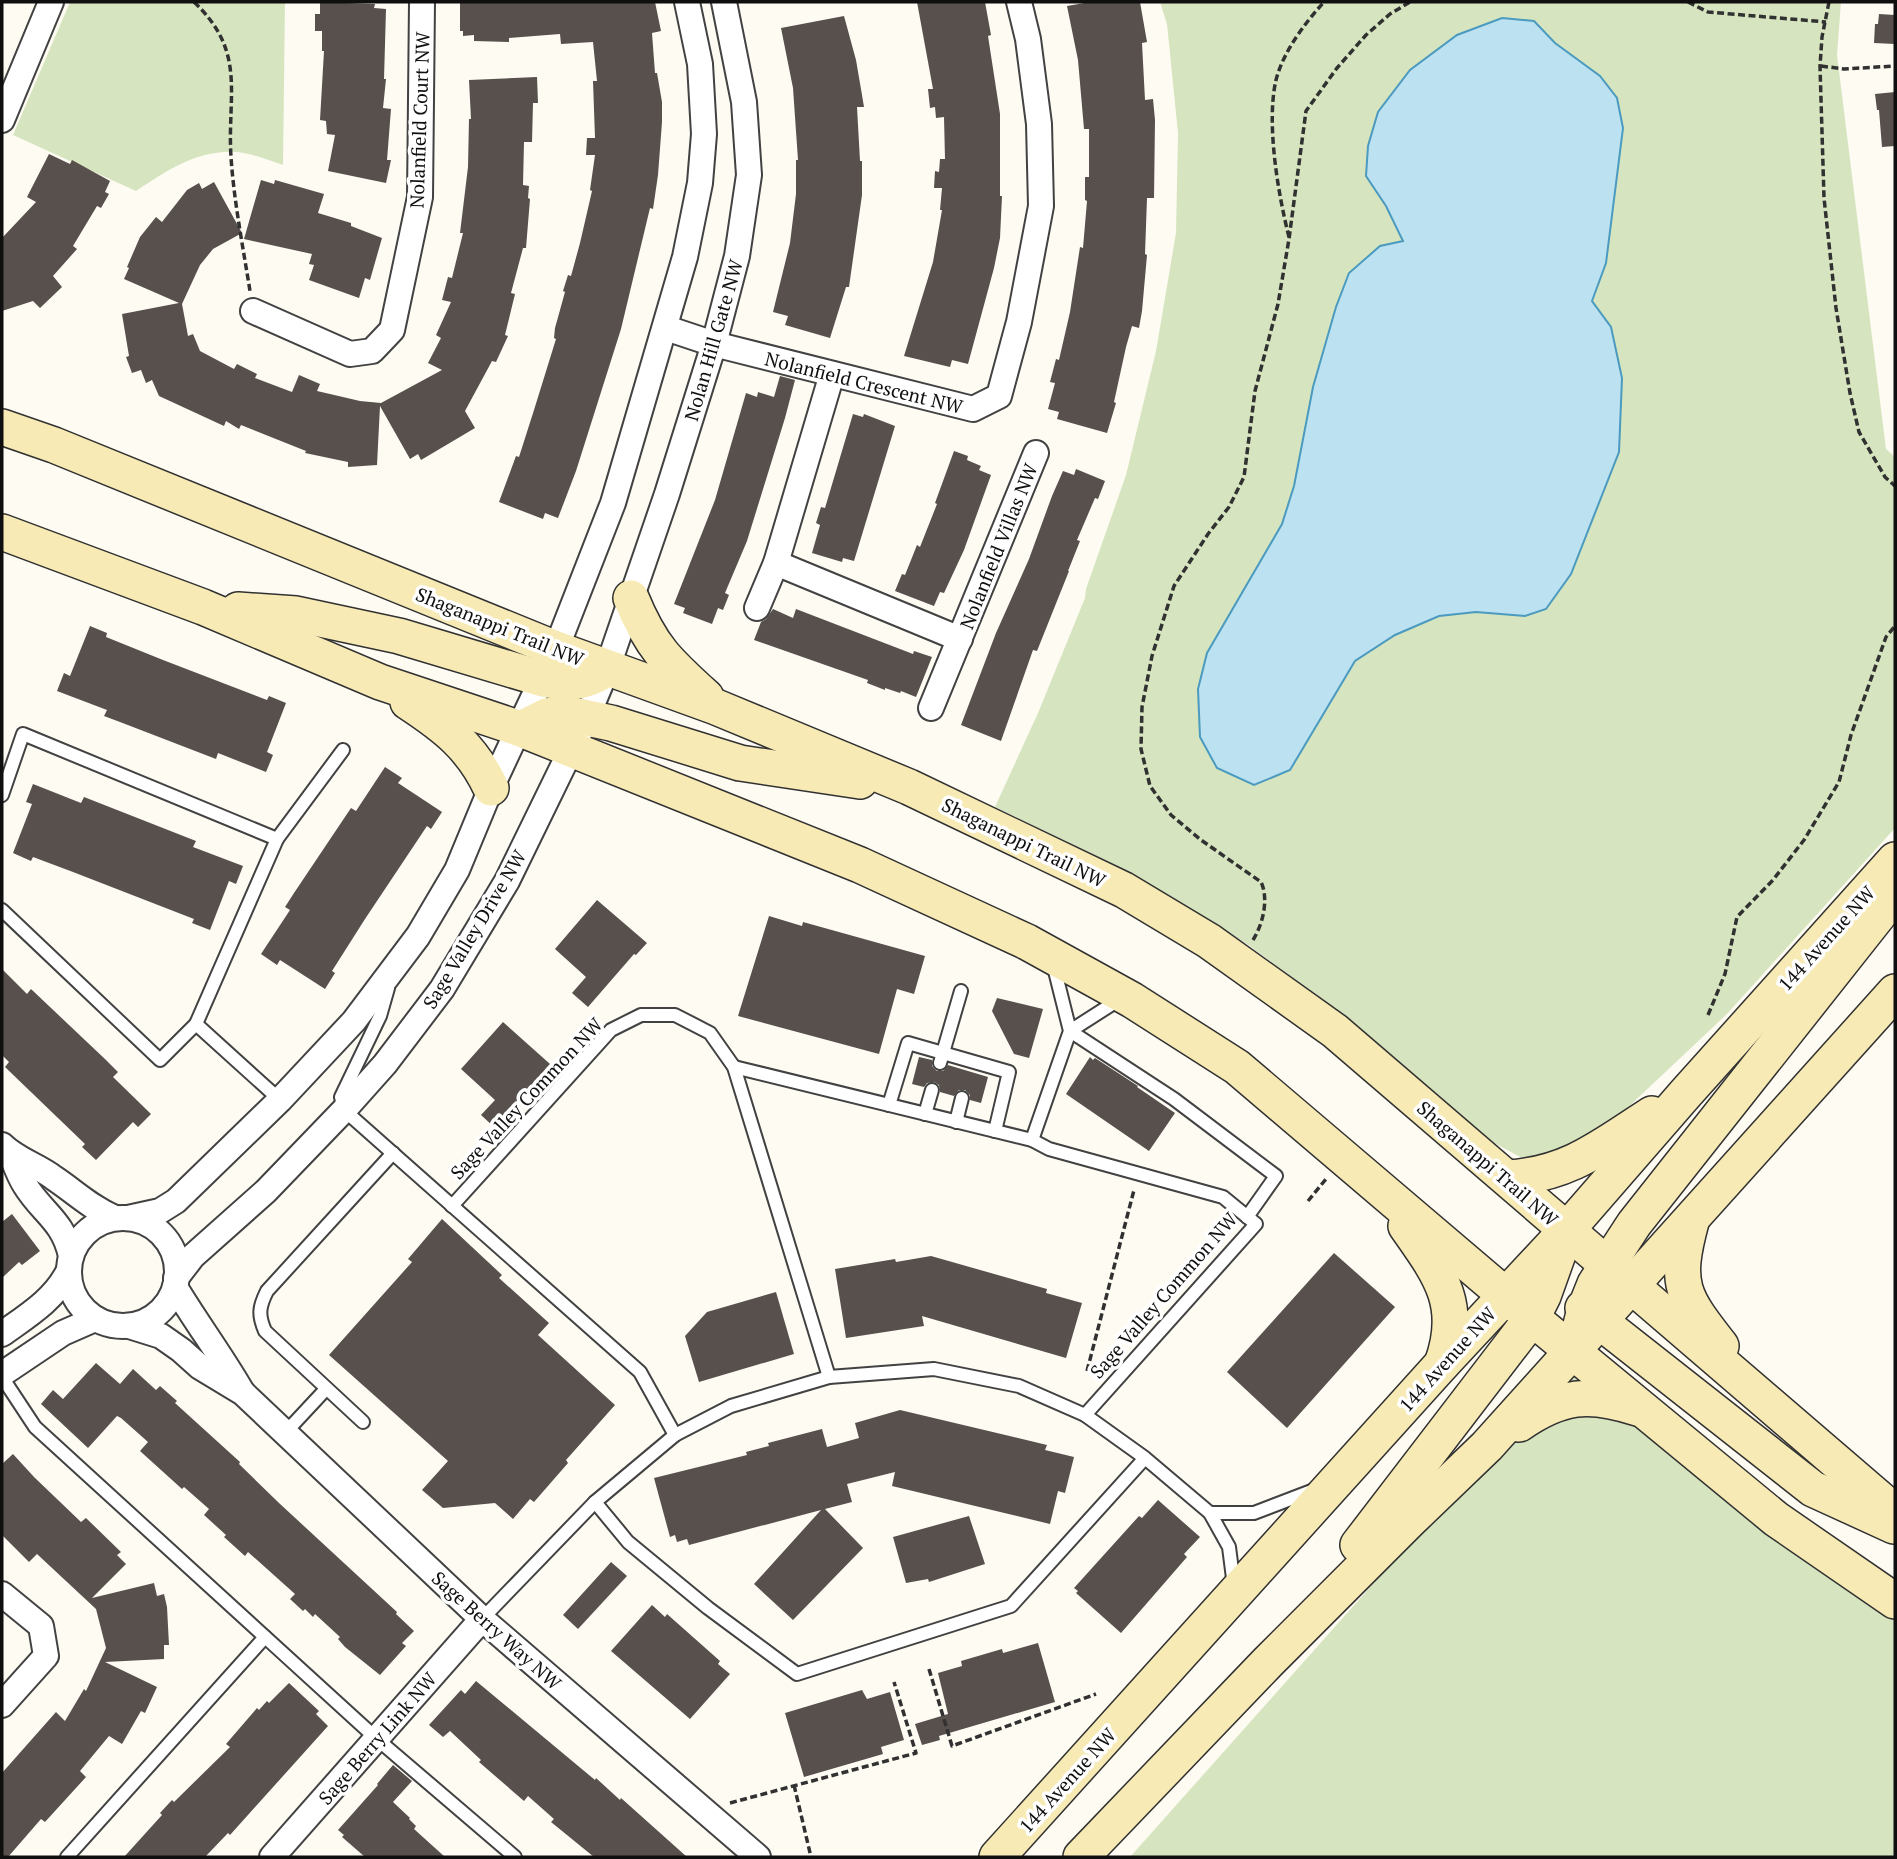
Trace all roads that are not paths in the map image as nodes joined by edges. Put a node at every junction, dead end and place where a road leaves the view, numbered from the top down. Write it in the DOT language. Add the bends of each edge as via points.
graph roads {
  1 [pos="51,2"];
  2 [pos="422,2"];
  3 [pos="687,2"];
  4 [pos="724,2"];
  5 [pos="1019,2"];
  6 [pos="2,120"];
  7 [pos="253,311"];
  8 [pos="666,328"];
  9 [pos="714,344"];
  10 [pos="832,374"];
  11 [pos="2,427"];
  12 [pos="1036,453"];
  13 [pos="2,532"];
  14 [pos="776,563"];
  15 [pos="631,597"];
  16 [pos="204,607"];
  17 [pos="757,608"];
  18 [pos="960,639"];
  19 [pos="549,664"];
  20 [pos="607,669"];
  21 [pos="380,682"];
  22 [pos="716,707"];
  23 [pos="931,708"];
  24 [pos="587,717"];
  25 [pos="521,729"];
  26 [pos="343,750"];
  27 [pos="573,751"];
  28 [pos="909,788"];
  29 [pos="491,789"];
  30 [pos="2,795"];
  31 [pos="277,839"];
  32 [pos="1895,860"];
  33 [pos="1895,894"];
  34 [pos="2,910"];
  35 [pos="1051,956"];
  36 [pos="391,974"];
  37 [pos="961,990"];
  38 [pos="1895,992"];
  39 [pos="1124,996"];
  40 [pos="196,1024"];
  41 [pos="1070,1031"];
  42 [pos="942,1058"];
  43 [pos="734,1067"];
  44 [pos="932,1090"];
  45 [pos="1686,1093"];
  46 [pos="962,1098"];
  47 [pos="280,1100"];
  48 [pos="889,1105"];
  49 [pos="344,1110"];
  50 [pos="925,1114"];
  51 [pos="956,1122"];
  52 [pos="995,1131"];
  53 [pos="1032,1140"];
  54 [pos="6,1150"];
  55 [pos="393,1153"];
  56 [pos="1343,1174"];
  57 [pos="1508,1178"];
  58 [pos="452,1206"];
  59 [pos="1247,1217"];
  60 [pos="121,1218"];
  61 [pos="1691,1220"];
  62 [pos="1566,1231"];
  63 [pos="70,1264"];
  64 [pos="1619,1276"];
  65 [pos="175,1283"];
  66 [pos="1505,1295"];
  67 [pos="1537,1307"];
  68 [pos="1593,1315"];
  69 [pos="95,1319"];
  70 [pos="129,1326"];
  71 [pos="2,1334"];
  72 [pos="1574,1352"];
  73 [pos="1442,1364"];
  74 [pos="2,1375"];
  75 [pos="829,1377"];
  76 [pos="326,1389"];
  77 [pos="1755,1391"];
  78 [pos="243,1393"];
  79 [pos="1644,1411"];
  80 [pos="1085,1415"];
  81 [pos="363,1422"];
  82 [pos="285,1433"];
  83 [pos="675,1435"];
  84 [pos="1487,1446"];
  85 [pos="1145,1458"];
  86 [pos="1337,1482"];
  87 [pos="595,1502"];
  88 [pos="1210,1513"];
  89 [pos="1895,1513"];
  90 [pos="1895,1527"];
  91 [pos="2,1594"];
  92 [pos="1234,1594"];
  93 [pos="1895,1601"];
  94 [pos="482,1619"];
  95 [pos="265,1637"];
  96 [pos="1268,1662"];
  97 [pos="2,1705"];
  98 [pos="377,1739"];
  99 [pos="284,1853"];
  100 [pos="67,1857"];
  101 [pos="515,1857"];
  102 [pos="758,1857"];
  103 [pos="997,1857"];
  104 [pos="1082,1857"];
  1 -- 6 [label="street"];
  2 -- 7 [label="street, Nolanfield Court NW" via="420,198 392,330 372,351 350,354"];
  3 -- 8 [label="street" via="700,64 701,183"];
  4 -- 9 [label="street, Nolan Hill Gate NW" via="744,102 749,175 737,256"];
  5 -- 10 [label="street, Nolanfield Crescent NW" via="1039,124 1041,206 1019,322 999,396 973,409"];
  8 -- 9 [label="street, Nolanfield Crescent NW"];
  8 -- 19 [label="street" via="613,503"];
  9 -- 10 [label="street, Nolanfield Crescent NW"];
  9 -- 15 [label="street, Nolan Hill Gate NW"];
  10 -- 14 [label="street"];
  11 -- 19 [label="main road, Shaganappi Trail NW" via="54,445"];
  12 -- 18 [label="street, Nolanfield Villas NW"];
  13 -- 16 [label="main road"];
  14 -- 17 [label="street"];
  14 -- 18 [label="street, Nolanfield Villas NW"];
  15 -- 20 [label="street, Nolan Hill Gate NW"];
  15 -- 22 [label="main road" via="655,647"];
  16 -- 19 [label="main road" via="296,614"];
  16 -- 21 [label="main road"];
  18 -- 23 [label="street, Nolanfield Villas NW"];
  19 -- 20 [label="main road" via="567,684 589,680"];
  19 -- 25 [label="street"];
  20 -- 22 [label="main road, Shaganappi Trail NW"];
  20 -- 24 [label="street, Sage Valley Drive NW"];
  21 -- 25 [label="main road"];
  21 -- 29 [label="main road" via="461,742"];
  22 -- 28 [label="main road, Shaganappi Trail NW"];
  24 -- 25 [label="main road" via="547,716"];
  24 -- 27 [label="street, Sage Valley Drive NW"];
  24 -- 28 [label="main road" via="740,763"];
  25 -- 27 [label="main road"];
  25 -- 29 [label="street"];
  26 -- 31 [label="lane"];
  27 -- 35 [label="main road" via="860,865"];
  27 -- 49 [label="street, Sage Valley Drive NW" via="507,881 442,989 386,1064"];
  28 -- 57 [label="main road, Shaganappi Trail NW" via="1124,890 1209,941 1335,1031"];
  29 -- 36 [label="street" via="457,870"];
  30 -- 31 [label="lane" via="23,734"];
  31 -- 40 [label="lane"];
  32 -- 45 [label="main road, 144 Avenue NW"];
  33 -- 64 [label="main road" via="1634,1224"];
  34 -- 40 [label="lane" via="160,1060"];
  35 -- 39 [label="main road"];
  35 -- 41 [label="lane"];
  36 -- 47 [label="street"];
  36 -- 49 [label="lane" via="380,1016 341,1097"];
  37 -- 42 [label="lane"];
  38 -- 61 [label="main road"];
  39 -- 41 [label="lane"];
  39 -- 56 [label="main road" via="1237,1067"];
  40 -- 47 [label="lane"];
  41 -- 53 [label="lane"];
  41 -- 59 [label="lane" via="1174,1099 1276,1176"];
  42 -- 48 [label="lane" via="908,1043"];
  42 -- 52 [label="lane" via="1009,1072"];
  43 -- 48 [label="lane, Sage Valley Common NW"];
  43 -- 58 [label="lane, Sage Valley Common NW" via="710,1033 675,1015 641,1014 611,1030"];
  43 -- 75 [label="lane, Sage Valley Common NW"];
  44 -- 50 [label="lane"];
  45 -- 57 [label="main road" via="1569,1166 1532,1177"];
  45 -- 62 [label="main road, 144 Avenue NW"];
  46 -- 51 [label="lane"];
  47 -- 60 [label="street" via="177,1201 160,1211"];
  48 -- 50 [label="lane, Sage Valley Common NW"];
  49 -- 55 [label="lane, Sage Valley Common NW"];
  49 -- 65 [label="street, Sage Valley Drive NW" via="266,1191 193,1256"];
  50 -- 51 [label="lane, Sage Valley Common NW"];
  51 -- 52 [label="lane, Sage Valley Common NW"];
  52 -- 53 [label="lane, Sage Valley Common NW"];
  53 -- 59 [label="lane, Sage Valley Common NW" via="1049,1149 1223,1197"];
  54 -- 60 [label="street" via="53,1177 82,1201"];
  54 -- 63 [label="street" via="26,1187 67,1238"];
  55 -- 58 [label="lane, Sage Valley Common NW"];
  55 -- 76 [label="lane" via="267,1291 259,1306 265,1331"];
  56 -- 66 [label="main road"];
  56 -- 73 [label="main road" via="1399,1217 1441,1279 1447,1292 1450,1334"];
  57 -- 62 [label="main road, Shaganappi Trail NW"];
  58 -- 83 [label="lane, Sage Valley Common NW" via="640,1373"];
  59 -- 80 [label="lane, Sage Valley Common NW" via="1256,1224"];
  60 -- 63 [label="street" via="88,1231 77,1242"];
  60 -- 65 [label="street" via="144,1223 164,1238 176,1261"];
  61 -- 64 [label="main road"];
  61 -- 77 [label="main road" via="1681,1268 1685,1291 1695,1312"];
  62 -- 64 [label="main road, Shaganappi Trail NW"];
  62 -- 66 [label="main road, 144 Avenue NW"];
  62 -- 67 [label="main road"];
  63 -- 69 [label="street" via="71,1291 80,1307"];
  63 -- 71 [label="street" via="62,1286"];
  64 -- 68 [label="main road" via="1595,1284"];
  64 -- 77 [label="main road, Shaganappi Trail NW"];
  65 -- 70 [label="street" via="158,1313"];
  65 -- 78 [label="street, Sage Berry Way NW"];
  66 -- 67 [label="main road"];
  66 -- 73 [label="main road, 144 Avenue NW"];
  67 -- 68 [label="main road" via="1556,1298"];
  67 -- 72 [label="main road"];
  67 -- 96 [label="main road"];
  68 -- 72 [label="main road"];
  68 -- 90 [label="main road" via="1814,1489"];
  69 -- 70 [label="street"];
  69 -- 74 [label="street" via="63,1333"];
  70 -- 78 [label="street, Sage Berry Way NW" via="161,1336"];
  72 -- 79 [label="main road"];
  72 -- 84 [label="main road"];
  73 -- 86 [label="main road, 144 Avenue NW"];
  74 -- 95 [label="lane" via="35,1427"];
  75 -- 80 [label="lane" via="934,1368 1019,1386"];
  75 -- 83 [label="lane" via="731,1406"];
  76 -- 81 [label="lane"];
  76 -- 82 [label="lane"];
  77 -- 89 [label="main road, Shaganappi Trail NW"];
  78 -- 82 [label="street, Sage Berry Way NW"];
  79 -- 84 [label="main road" via="1608,1399 1563,1402 1546,1407"];
  79 -- 93 [label="main road" via="1776,1519"];
  80 -- 85 [label="lane"];
  82 -- 94 [label="street, Sage Berry Way NW"];
  83 -- 87 [label="lane"];
  84 -- 96 [label="main road"];
  85 -- 87 [label="lane" via="1011,1606 797,1674 628,1542"];
  85 -- 88 [label="lane"];
  86 -- 88 [label="lane" via="1254,1513"];
  86 -- 92 [label="main road, 144 Avenue NW"];
  87 -- 94 [label="lane"];
  88 -- 92 [label="lane" via="1229,1547"];
  91 -- 97 [label="street" via="41,1626 46,1656"];
  92 -- 103 [label="main road, 144 Avenue NW"];
  94 -- 98 [label="street, Sage Berry Link NW"];
  94 -- 102 [label="street, Sage Berry Way NW"];
  95 -- 98 [label="lane"];
  95 -- 100 [label="lane"];
  96 -- 104 [label="main road"];
  98 -- 99 [label="street, Sage Berry Link NW"];
  98 -- 101 [label="lane"];
}
